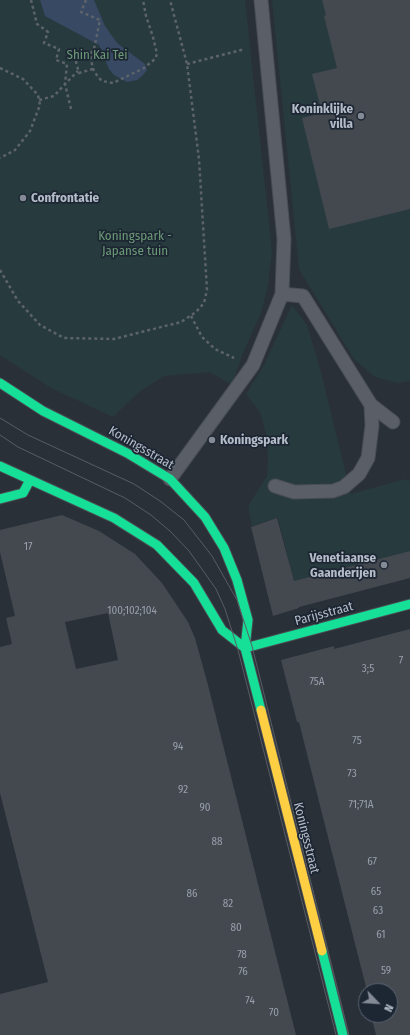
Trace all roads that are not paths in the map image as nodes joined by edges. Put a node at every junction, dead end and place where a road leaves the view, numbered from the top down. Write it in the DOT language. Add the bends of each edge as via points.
graph roads {
  1 [pos="261,0"];
  2 [pos="282,294"];
  3 [pos="0,383"];
  4 [pos="371,405"];
  5 [pos="393,422"];
  6 [pos="0,466"];
  7 [pos="170,479"];
  8 [pos="30,480"];
  9 [pos="275,486"];
  10 [pos="0,499"];
  11 [pos="410,604"];
  12 [pos="245,648"];
  13 [pos="343,1035"];
  1 -- 2 [label="lane" via="284,239"];
  2 -- 4 [label="lane" via="303,296"];
  2 -- 7 [label="lane" via="253,365"];
  3 -- 7 [label="street, Koningsstraat" via="43,411 127,453"];
  4 -- 5 [label="lane"];
  4 -- 9 [label="lane" via="372,426 368,458 359,474 349,483 333,491 313,493 294,492"];
  6 -- 8 [label="street"];
  7 -- 12 [label="street, Koningsstraat" via="205,517 224,548 237,580 248,620"];
  8 -- 10 [label="street" via="23,493"];
  8 -- 12 [label="street" via="114,518 157,545 194,583 222,630"];
  11 -- 12 [label="street, Parijsstraat"];
  12 -- 13 [label="street, Koningsstraat"];
}
